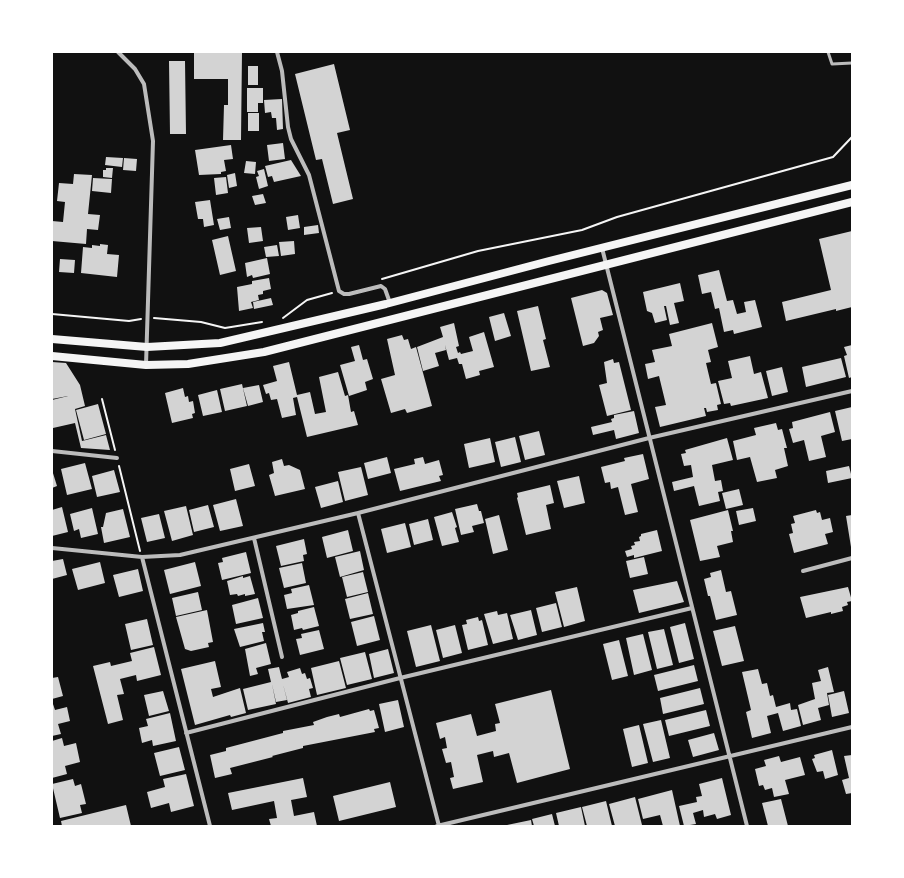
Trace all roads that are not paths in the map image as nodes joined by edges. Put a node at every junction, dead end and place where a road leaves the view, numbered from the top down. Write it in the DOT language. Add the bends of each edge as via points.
graph roads {
  1 [pos="118,52"];
  2 [pos="277,52"];
  3 [pos="828,52"];
  4 [pos="852,63"];
  5 [pos="852,185"];
  6 [pos="852,202"];
  7 [pos="602,248"];
  8 [pos="605,264"];
  9 [pos="391,303"];
  10 [pos="52,339"];
  11 [pos="147,347"];
  12 [pos="52,356"];
  13 [pos="146,365"];
  14 [pos="852,391"];
  15 [pos="649,438"];
  16 [pos="52,451"];
  17 [pos="117,458"];
  18 [pos="358,513"];
  19 [pos="254,538"];
  20 [pos="52,548"];
  21 [pos="142,557"];
  22 [pos="852,558"];
  23 [pos="803,571"];
  24 [pos="692,608"];
  25 [pos="282,657"];
  26 [pos="400,678"];
  27 [pos="852,727"];
  28 [pos="186,733"];
  29 [pos="730,757"];
  30 [pos="210,826"];
  31 [pos="438,826"];
  32 [pos="747,826"];
  1 -- 11 [label="street" via="135,69 144,84 153,141"];
  2 -- 9 [label="street" via="291,139 309,175 339,291 349,294 381,286"];
  3 -- 4 [label="lane" via="832,64"];
  5 -- 7 [label="main road"];
  6 -- 8 [label="main road"];
  7 -- 8 [label="street"];
  7 -- 9 [label="main road"];
  8 -- 13 [label="main road" via="264,352 188,364"];
  8 -- 15 [label="street"];
  9 -- 11 [label="main road" via="220,343"];
  10 -- 11 [label="main road"];
  11 -- 13 [label="street"];
  12 -- 13 [label="main road"];
  14 -- 15 [label="street"];
  15 -- 18 [label="street"];
  15 -- 24 [label="street"];
  16 -- 17 [label="street"];
  18 -- 19 [label="street"];
  18 -- 26 [label="street"];
  19 -- 21 [label="street" via="180,554"];
  19 -- 25 [label="street"];
  20 -- 21 [label="street"];
  21 -- 28 [label="street"];
  22 -- 23 [label="street"];
  24 -- 26 [label="street"];
  24 -- 29 [label="street"];
  26 -- 28 [label="street"];
  26 -- 31 [label="street"];
  27 -- 29 [label="street"];
  28 -- 30 [label="street"];
  29 -- 31 [label="street"];
  29 -- 32 [label="street"];
}
